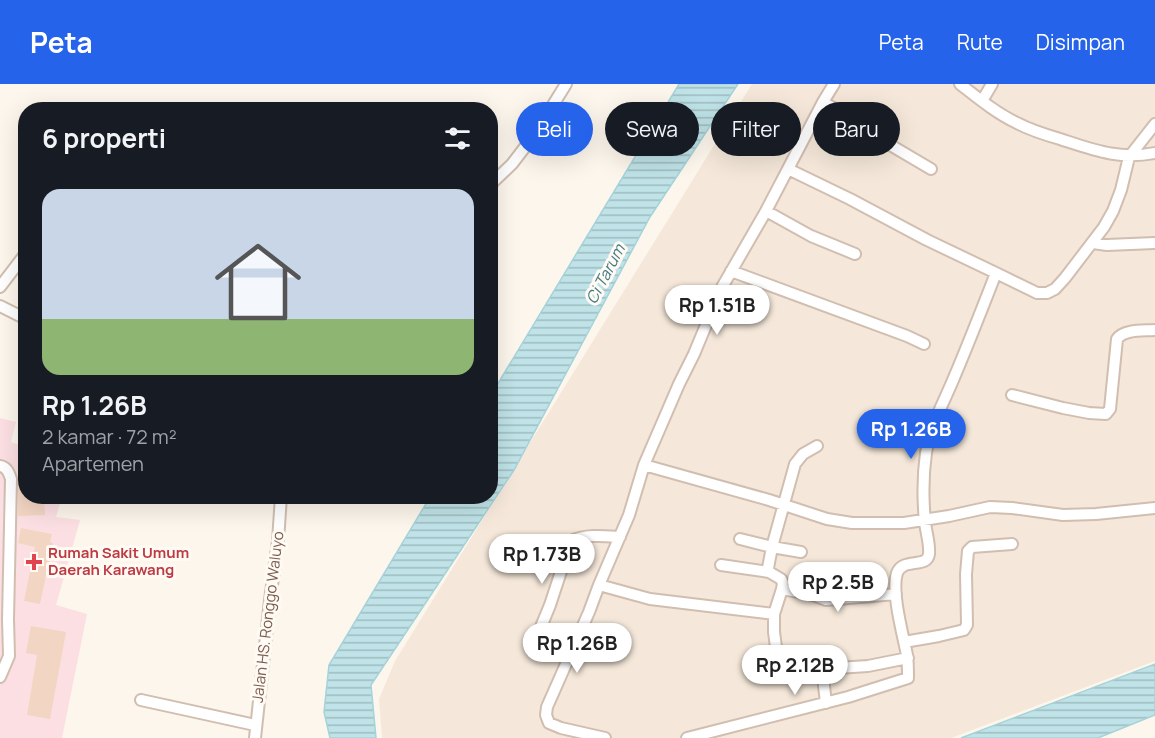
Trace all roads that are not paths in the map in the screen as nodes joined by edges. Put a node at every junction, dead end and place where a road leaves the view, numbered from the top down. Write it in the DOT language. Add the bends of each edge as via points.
graph roads {
  1 [pos="566,84"];
  2 [pos="834,84"];
  3 [pos="960,84"];
  4 [pos="992,84"];
  5 [pos="982,101"];
  6 [pos="823,102"];
  7 [pos="813,121"];
  8 [pos="1155,124"];
  9 [pos="900,151"];
  10 [pos="1155,153"];
  11 [pos="1129,157"];
  12 [pos="788,169"];
  13 [pos="931,169"];
  14 [pos="498,177"];
  15 [pos="766,211"];
  16 [pos="1093,243"];
  17 [pos="1155,243"];
  18 [pos="855,254"];
  19 [pos="18,263"];
  20 [pos="731,271"];
  21 [pos="996,273"];
  22 [pos="0,287"];
  23 [pos="0,306"];
  24 [pos="18,315"];
  25 [pos="1155,330"];
  26 [pos="924,344"];
  27 [pos="1012,395"];
  28 [pos="817,446"];
  29 [pos="0,465"];
  30 [pos="644,465"];
  31 [pos="280,504"];
  32 [pos="783,505"];
  33 [pos="1155,508"];
  34 [pos="925,520"];
  35 [pos="620,537"];
  36 [pos="740,539"];
  37 [pos="1012,544"];
  38 [pos="772,547"];
  39 [pos="801,552"];
  40 [pos="721,565"];
  41 [pos="802,572"];
  42 [pos="770,573"];
  43 [pos="598,585"];
  44 [pos="782,589"];
  45 [pos="800,592"];
  46 [pos="896,594"];
  47 [pos="774,614"];
  48 [pos="536,639"];
  49 [pos="904,642"];
  50 [pos="908,658"];
  51 [pos="822,669"];
  52 [pos="0,677"];
  53 [pos="141,700"];
  54 [pos="826,703"];
  55 [pos="255,725"];
  56 [pos="255,738"];
  57 [pos="604,738"];
  58 [pos="687,738"];
  1 -- 14 [label="street" via="536,134"];
  2 -- 6 [label="street"];
  3 -- 5 [label="street"];
  4 -- 5 [label="street"];
  5 -- 11 [label="street" via="1018,124 1092,150"];
  7 -- 12 [label="street"];
  8 -- 11 [label="street"];
  9 -- 13 [label="street"];
  10 -- 11 [label="street"];
  11 -- 16 [label="street" via="1113,211"];
  12 -- 15 [label="street"];
  12 -- 21 [label="street"];
  15 -- 18 [label="street"];
  15 -- 20 [label="street"];
  16 -- 17 [label="street"];
  16 -- 21 [label="street" via="1055,289 1047,293 1037,293"];
  19 -- 22 [label="street"];
  20 -- 26 [label="street"];
  20 -- 30 [label="street"];
  21 -- 34 [label="street" via="931,430 926,454"];
  23 -- 24 [label="street"];
  25 -- 27 [label="street" via="1126,333 1117,339 1110,409 1106,414"];
  28 -- 32 [label="street" via="795,464"];
  29 -- 52 [label="street" via="11,479 9,656"];
  30 -- 32 [label="street"];
  30 -- 35 [label="street"];
  31 -- 55 [label="street, Jalan HS. Ronggo Waluyo"];
  32 -- 34 [label="street" via="845,522"];
  32 -- 38 [label="street"];
  33 -- 34 [label="street" via="1063,515 990,507"];
  34 -- 46 [label="street" via="927,559 900,567"];
  35 -- 43 [label="street"];
  35 -- 48 [label="street" via="588,537 572,542"];
  36 -- 38 [label="street"];
  37 -- 49 [label="street" via="968,551 964,630"];
  38 -- 39 [label="street"];
  38 -- 42 [label="street"];
  40 -- 42 [label="street"];
  41 -- 45 [label="street"];
  42 -- 44 [label="street" via="781,579"];
  43 -- 47 [label="street" via="650,599"];
  43 -- 57 [label="street" via="546,715 549,723 561,728"];
  44 -- 45 [label="street"];
  44 -- 47 [label="street"];
  45 -- 46 [label="street" via="826,600"];
  46 -- 49 [label="street"];
  47 -- 51 [label="street" via="776,647 781,653 801,669"];
  49 -- 50 [label="street"];
  50 -- 51 [label="street"];
  50 -- 54 [label="street" via="908,678"];
  51 -- 54 [label="street"];
  53 -- 55 [label="street"];
  54 -- 58 [label="street"];
  55 -- 56 [label="street, Jalan HS. Ronggo Waluyo"];
}
